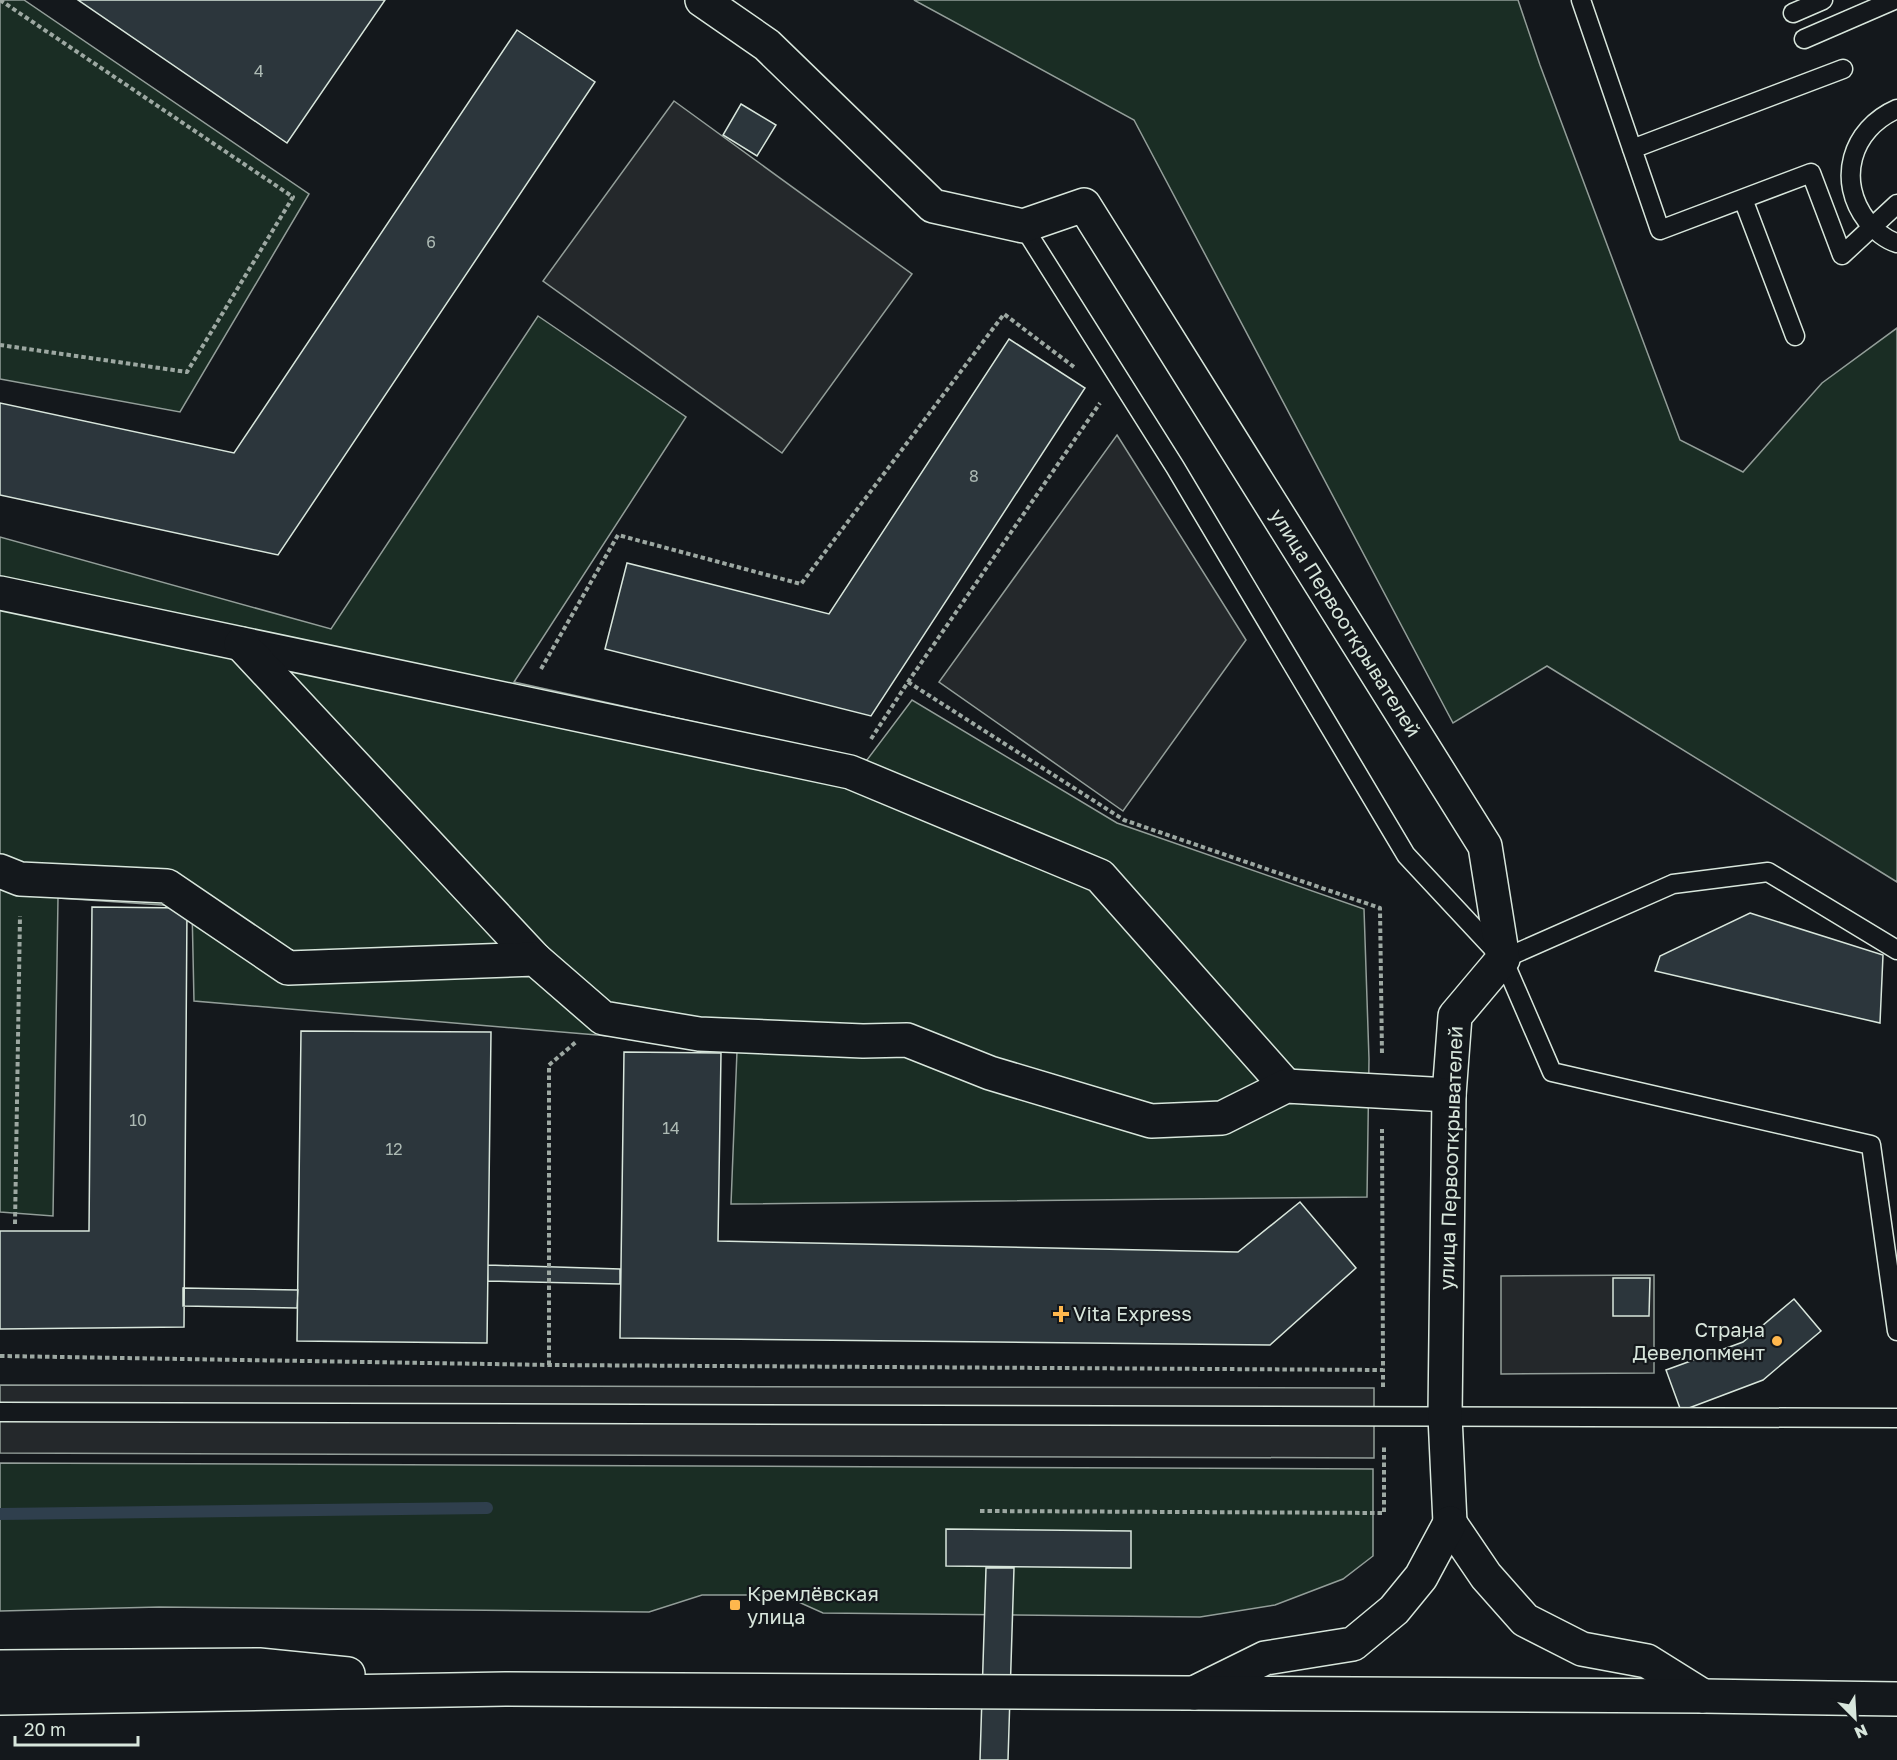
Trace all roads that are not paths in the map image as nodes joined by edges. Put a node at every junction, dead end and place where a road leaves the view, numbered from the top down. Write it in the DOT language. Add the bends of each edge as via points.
graph roads {
  1 [pos="702,0"];
  2 [pos="1581,0"];
  3 [pos="1823,0"];
  4 [pos="1894,0"];
  5 [pos="1793,13"];
  6 [pos="1804,39"];
  7 [pos="1843,69"];
  8 [pos="1897,109"];
  9 [pos="1632,148"];
  10 [pos="1743,198"];
  11 [pos="1897,204"];
  12 [pos="1023,226"];
  13 [pos="1871,227"];
  14 [pos="1897,243"];
  15 [pos="1796,336"];
  16 [pos="0,593"];
  17 [pos="241,644"];
  18 [pos="10,875"];
  19 [pos="1897,950"];
  20 [pos="1503,958"];
  21 [pos="535,959"];
  22 [pos="1286,1086"];
  23 [pos="1449,1095"];
  24 [pos="1897,1331"];
  25 [pos="0,1412"];
  26 [pos="1445,1416"];
  27 [pos="1897,1418"];
  28 [pos="1450,1523"];
  29 [pos="0,1667"];
  30 [pos="505,1689"];
  31 [pos="1194,1693"];
  32 [pos="1703,1696"];
  33 [pos="0,1698"];
  34 [pos="1897,1699"];
  1 -- 12 [label="main road" via="767,45 933,206"];
  2 -- 9 [label="lane"];
  3 -- 5 [label="lane"];
  4 -- 6 [label="lane"];
  7 -- 9 [label="lane"];
  8 -- 13 [label="lane" via="1875,121 1860,139 1852,161 1855,201"];
  9 -- 10 [label="lane" via="1660,230"];
  10 -- 13 [label="lane" via="1811,173 1842,255"];
  10 -- 15 [label="lane"];
  11 -- 13 [label="lane"];
  12 -- 20 [label="lane" via="1174,466 1406,855"];
  12 -- 20 [label="main road, улица Первооткрывателей" via="1084,205 1485,846"];
  13 -- 14 [label="lane"];
  16 -- 17 [label="main road"];
  17 -- 21 [label="main road"];
  17 -- 22 [label="main road" via="850,772 1100,876"];
  18 -- 21 [label="main road" via="167,886 288,968"];
  19 -- 20 [label="lane" via="1768,872 1673,884"];
  20 -- 23 [label="main road, улица Первооткрывателей" via="1455,1016"];
  20 -- 24 [label="lane" via="1552,1072 1871,1145"];
  21 -- 22 [label="main road" via="603,1018 699,1034 907,1040 990,1073 1151,1121 1222,1118"];
  22 -- 23 [label="main road"];
  23 -- 26 [label="main road, улица Первооткрывателей"];
  25 -- 26 [label="lane"];
  26 -- 27 [label="lane"];
  26 -- 28 [label="main road, улица Первооткрывателей"];
  28 -- 31 [label="main road" via="1421,1577 1394,1610 1353,1644 1265,1658"];
  28 -- 32 [label="main road" via="1486,1576 1525,1620 1582,1649 1647,1662"];
  29 -- 30 [label="main road" via="259,1665"];
  30 -- 31 [label="main road"];
  30 -- 33 [label="main road"];
  31 -- 32 [label="main road"];
  32 -- 34 [label="main road"];
}
